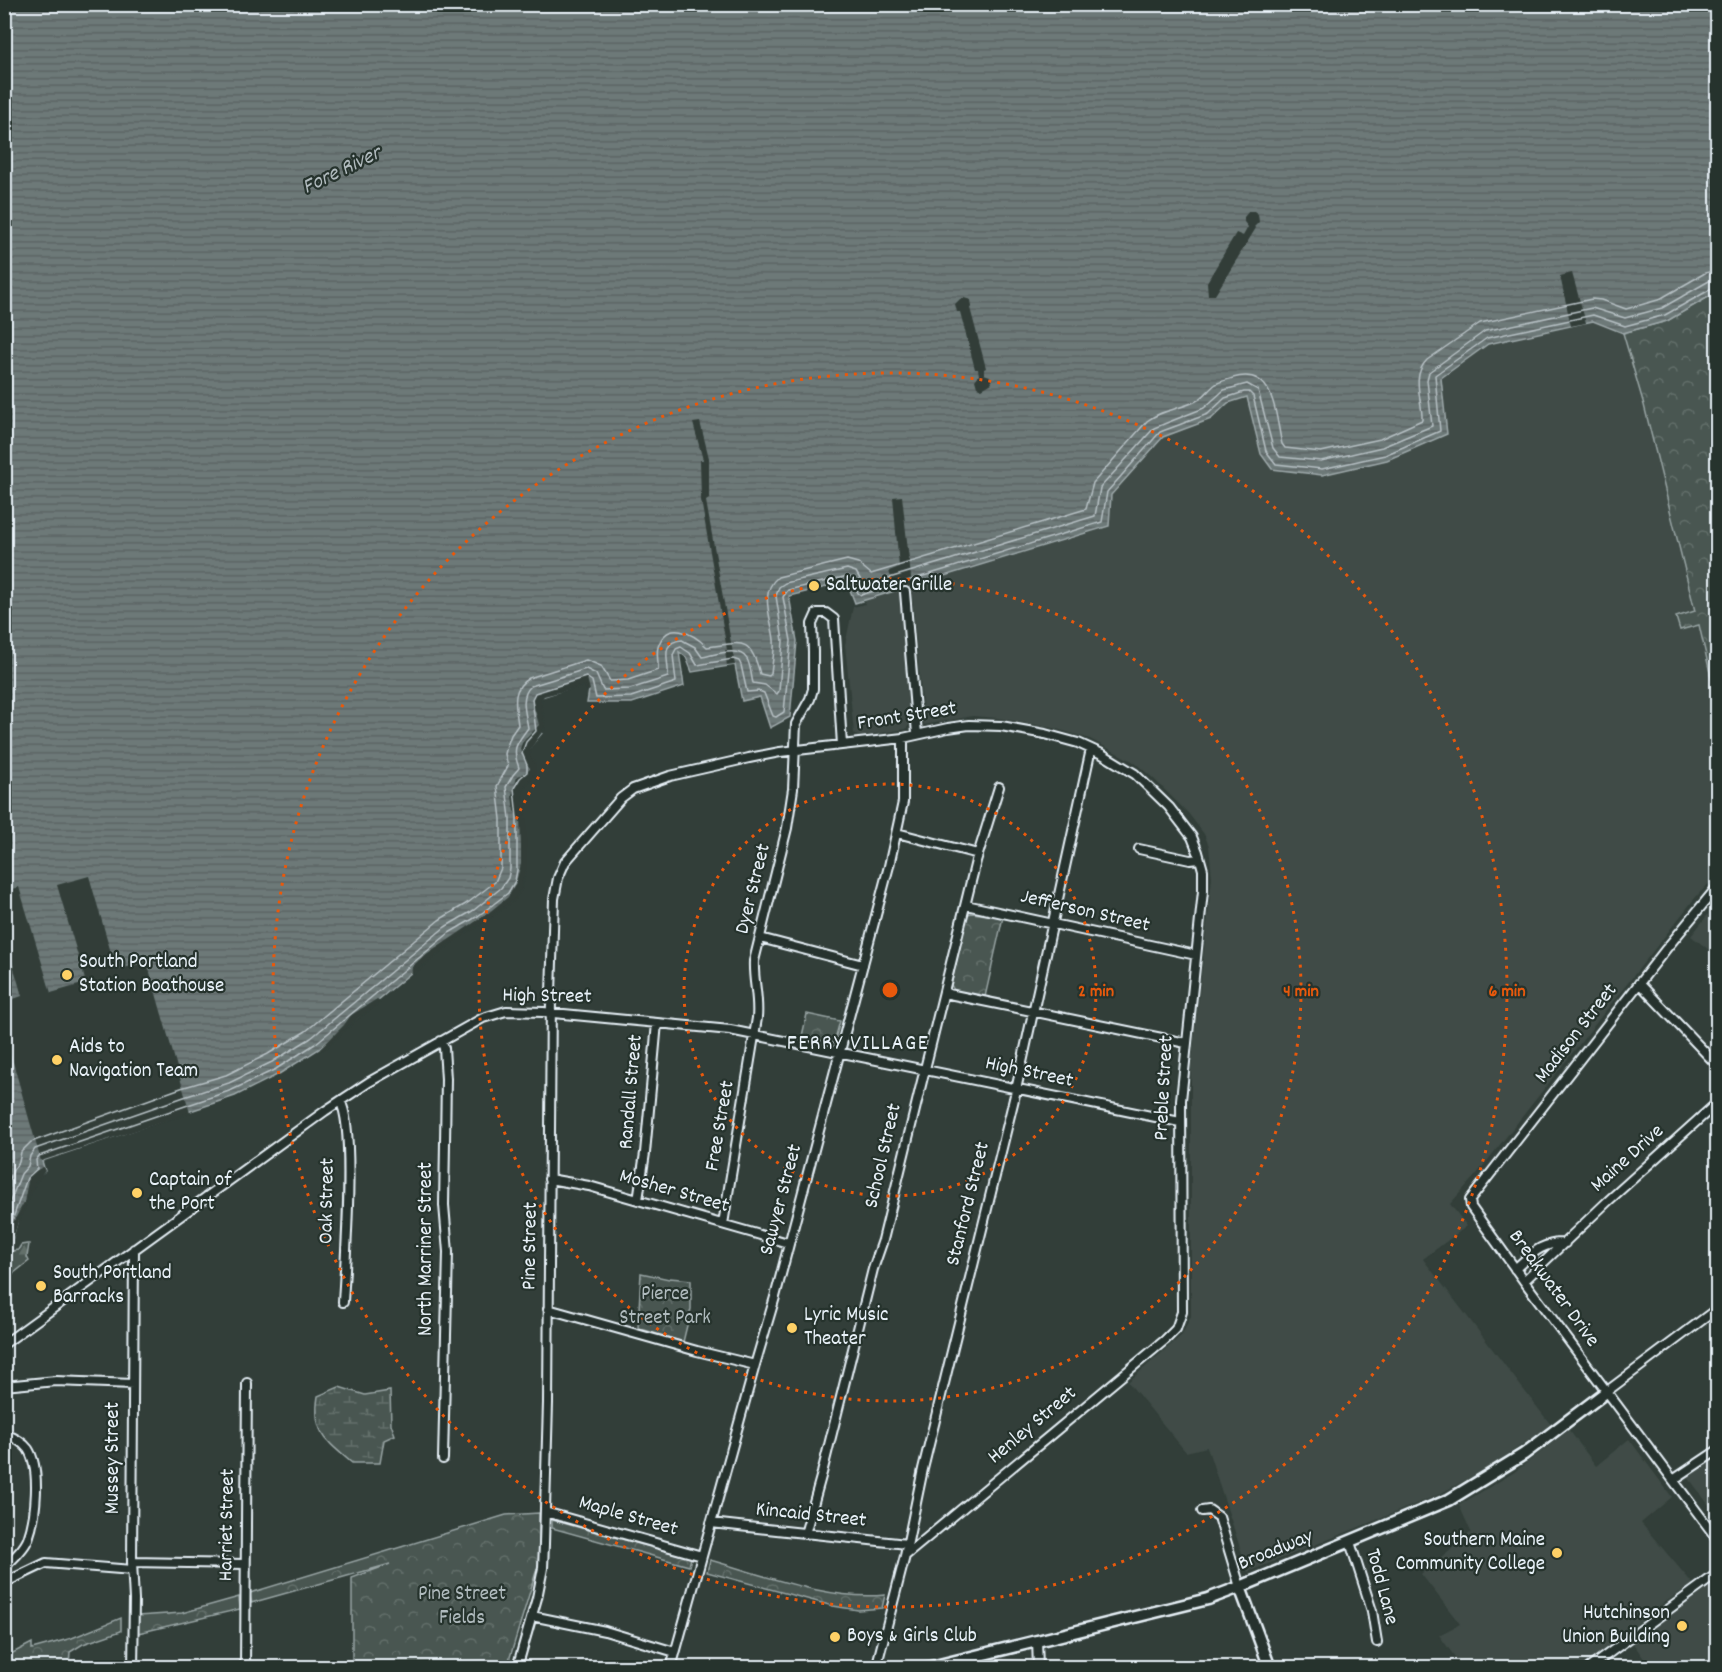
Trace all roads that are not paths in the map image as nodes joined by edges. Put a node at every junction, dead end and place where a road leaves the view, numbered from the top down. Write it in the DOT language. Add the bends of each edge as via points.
graph roads {
  1 [pos="905,592"];
  2 [pos="917,734"];
  3 [pos="903,738"];
  4 [pos="842,745"];
  5 [pos="1091,749"];
  6 [pos="795,751"];
  7 [pos="999,787"];
  8 [pos="897,833"];
  9 [pos="590,834"];
  10 [pos="1139,849"];
  11 [pos="978,854"];
  12 [pos="1200,859"];
  13 [pos="1718,886"];
  14 [pos="966,904"];
  15 [pos="1052,924"];
  16 [pos="760,938"];
  17 [pos="1196,955"];
  18 [pos="864,965"];
  19 [pos="1639,983"];
  20 [pos="944,993"];
  21 [pos="1034,1011"];
  22 [pos="551,1012"];
  23 [pos="657,1023"];
  24 [pos="755,1035"];
  25 [pos="441,1041"];
  26 [pos="1186,1043"];
  27 [pos="841,1053"];
  28 [pos="1718,1066"];
  29 [pos="924,1070"];
  30 [pos="1016,1089"];
  31 [pos="340,1101"];
  32 [pos="1718,1102"];
  33 [pos="1180,1122"];
  34 [pos="549,1179"];
  35 [pos="638,1200"];
  36 [pos="1471,1207"];
  37 [pos="723,1224"];
  38 [pos="788,1243"];
  39 [pos="1565,1243"];
  40 [pos="134,1250"];
  41 [pos="1515,1269"];
  42 [pos="1524,1281"];
  43 [pos="343,1302"];
  44 [pos="1718,1308"];
  45 [pos="548,1309"];
  46 [pos="1180,1321"];
  47 [pos="4,1344"];
  48 [pos="755,1365"];
  49 [pos="247,1383"];
  50 [pos="133,1384"];
  51 [pos="4,1386"];
  52 [pos="1606,1392"];
  53 [pos="4,1434"];
  54 [pos="1718,1450"];
  55 [pos="443,1459"];
  56 [pos="1673,1480"];
  57 [pos="1202,1511"];
  58 [pos="545,1512"];
  59 [pos="711,1523"];
  60 [pos="805,1534"];
  61 [pos="1718,1540"];
  62 [pos="1350,1542"];
  63 [pos="907,1544"];
  64 [pos="702,1556"];
  65 [pos="905,1556"];
  66 [pos="244,1564"];
  67 [pos="132,1566"];
  68 [pos="4,1567"];
  69 [pos="1718,1574"];
  70 [pos="4,1582"];
  71 [pos="1240,1587"];
  72 [pos="532,1616"];
  73 [pos="1037,1640"];
  74 [pos="1377,1642"];
  75 [pos="675,1652"];
  76 [pos="1265,1665"];
  77 [pos="133,1668"];
  78 [pos="244,1668"];
  79 [pos="517,1668"];
  80 [pos="671,1668"];
  81 [pos="876,1668"];
  82 [pos="927,1668"];
  83 [pos="1038,1668"];
  84 [pos="1589,1668"];
  1 -- 2 [label="street"];
  2 -- 3 [label="street, Front Street"];
  2 -- 5 [label="street, Front Street" via="969,725 1001,726 1045,734"];
  3 -- 4 [label="street, Front Street"];
  3 -- 8 [label="street, Sawyer Street" via="903,802"];
  4 -- 6 [label="street, Front Street"];
  4 -- 6 [label="street, Dyer Street" via="834,619 817,613 812,624 813,689 796,724"];
  5 -- 12 [label="street, Front Street" via="1128,769 1157,794 1187,829"];
  5 -- 15 [label="street, Stanford Street"];
  6 -- 9 [label="street, Front Street" via="726,762 633,789"];
  6 -- 16 [label="street, Dyer Street" via="787,828"];
  7 -- 11 [label="street, School Street"];
  8 -- 11 [label="street"];
  8 -- 18 [label="street, Sawyer Street"];
  9 -- 22 [label="street, Pine Street" via="565,862 558,878"];
  10 -- 12 [label="street"];
  11 -- 14 [label="street, School Street"];
  12 -- 17 [label="street, Preble Street" via="1203,891"];
  13 -- 19 [label="street, Madison Street"];
  14 -- 15 [label="street, Jefferson Street"];
  14 -- 20 [label="street, School Street"];
  15 -- 17 [label="street, Jefferson Street"];
  15 -- 21 [label="street, Stanford Street"];
  16 -- 18 [label="street"];
  16 -- 24 [label="street, Dyer Street" via="753,971 758,997"];
  17 -- 26 [label="street, Preble Street"];
  18 -- 27 [label="street, Sawyer Street"];
  19 -- 28 [label="street"];
  19 -- 36 [label="street, Madison Street" via="1474,1194"];
  20 -- 21 [label="street"];
  20 -- 29 [label="street, School Street"];
  21 -- 26 [label="street"];
  21 -- 30 [label="street, Stanford Street"];
  22 -- 23 [label="street, High Street"];
  22 -- 25 [label="street, High Street" via="492,1014"];
  22 -- 34 [label="street, Pine Street"];
  23 -- 24 [label="street, High Street"];
  23 -- 35 [label="street, Randall Street"];
  24 -- 27 [label="street, High Street"];
  24 -- 37 [label="street, Free Street"];
  25 -- 31 [label="street, High Street"];
  25 -- 55 [label="street, North Marriner Street" via="446,1079 444,1205 448,1252"];
  26 -- 33 [label="street, Preble Street"];
  27 -- 29 [label="street, High Street"];
  27 -- 38 [label="street, Sawyer Street"];
  29 -- 30 [label="street, High Street"];
  29 -- 60 [label="street, School Street"];
  30 -- 33 [label="street, High Street"];
  30 -- 63 [label="street, Stanford Street"];
  31 -- 40 [label="street, High Street"];
  31 -- 43 [label="street, Oak Street" via="347,1145 348,1210"];
  32 -- 39 [label="street, Maine Drive"];
  33 -- 46 [label="street, Preble Street"];
  34 -- 35 [label="street, Mosher Street"];
  34 -- 45 [label="street, Pine Street"];
  35 -- 37 [label="street, Mosher Street"];
  36 -- 41 [label="street, Breakwater Drive"];
  37 -- 38 [label="street, Mosher Street"];
  38 -- 48 [label="street, Sawyer Street"];
  39 -- 41 [label="street, Maine Drive" via="1551,1242 1539,1248"];
  39 -- 42 [label="street, Maine Drive"];
  40 -- 47 [label="street, High Street"];
  40 -- 50 [label="street, Mussey Street"];
  41 -- 42 [label="street, Breakwater Drive"];
  42 -- 52 [label="street, Breakwater Drive"];
  44 -- 52 [label="street"];
  45 -- 48 [label="street"];
  45 -- 58 [label="street, Pine Street"];
  46 -- 65 [label="street, Henley Street" via="1165,1340"];
  48 -- 59 [label="street, Sawyer Street"];
  49 -- 66 [label="street, Harriet Street"];
  50 -- 51 [label="street" via="56,1381"];
  50 -- 67 [label="street, Mussey Street"];
  52 -- 56 [label="street, Breakwater Drive"];
  52 -- 62 [label="street, Broadway" via="1524,1454 1469,1489"];
  53 -- 68 [label="street" via="23,1443 31,1454 35,1505 27,1542"];
  54 -- 56 [label="street"];
  56 -- 61 [label="street, Breakwater Drive"];
  57 -- 71 [label="street" via="1209,1510 1219,1517"];
  58 -- 64 [label="street, Maple Street"];
  58 -- 72 [label="street, Pine Street" via="543,1568"];
  59 -- 60 [label="street, Kincaid Street"];
  59 -- 64 [label="street, Sawyer Street"];
  60 -- 63 [label="street, Kincaid Street"];
  62 -- 71 [label="street, Broadway"];
  62 -- 74 [label="street, Todd Lane" via="1372,1611"];
  63 -- 65 [label="street, Stanford Street"];
  64 -- 75 [label="street, Sawyer Street"];
  65 -- 81 [label="street, Stanford Street"];
  66 -- 67 [label="street"];
  66 -- 78 [label="street, Harriet Street"];
  67 -- 70 [label="street" via="46,1563"];
  67 -- 77 [label="street, Mussey Street"];
  69 -- 84 [label="street"];
  71 -- 73 [label="street, Broadway" via="1208,1599"];
  71 -- 76 [label="street"];
  72 -- 75 [label="street" via="605,1631"];
  72 -- 79 [label="street, Pine Street"];
  73 -- 82 [label="street, Broadway"];
  73 -- 83 [label="street"];
  75 -- 80 [label="street, Sawyer Street"];
}
